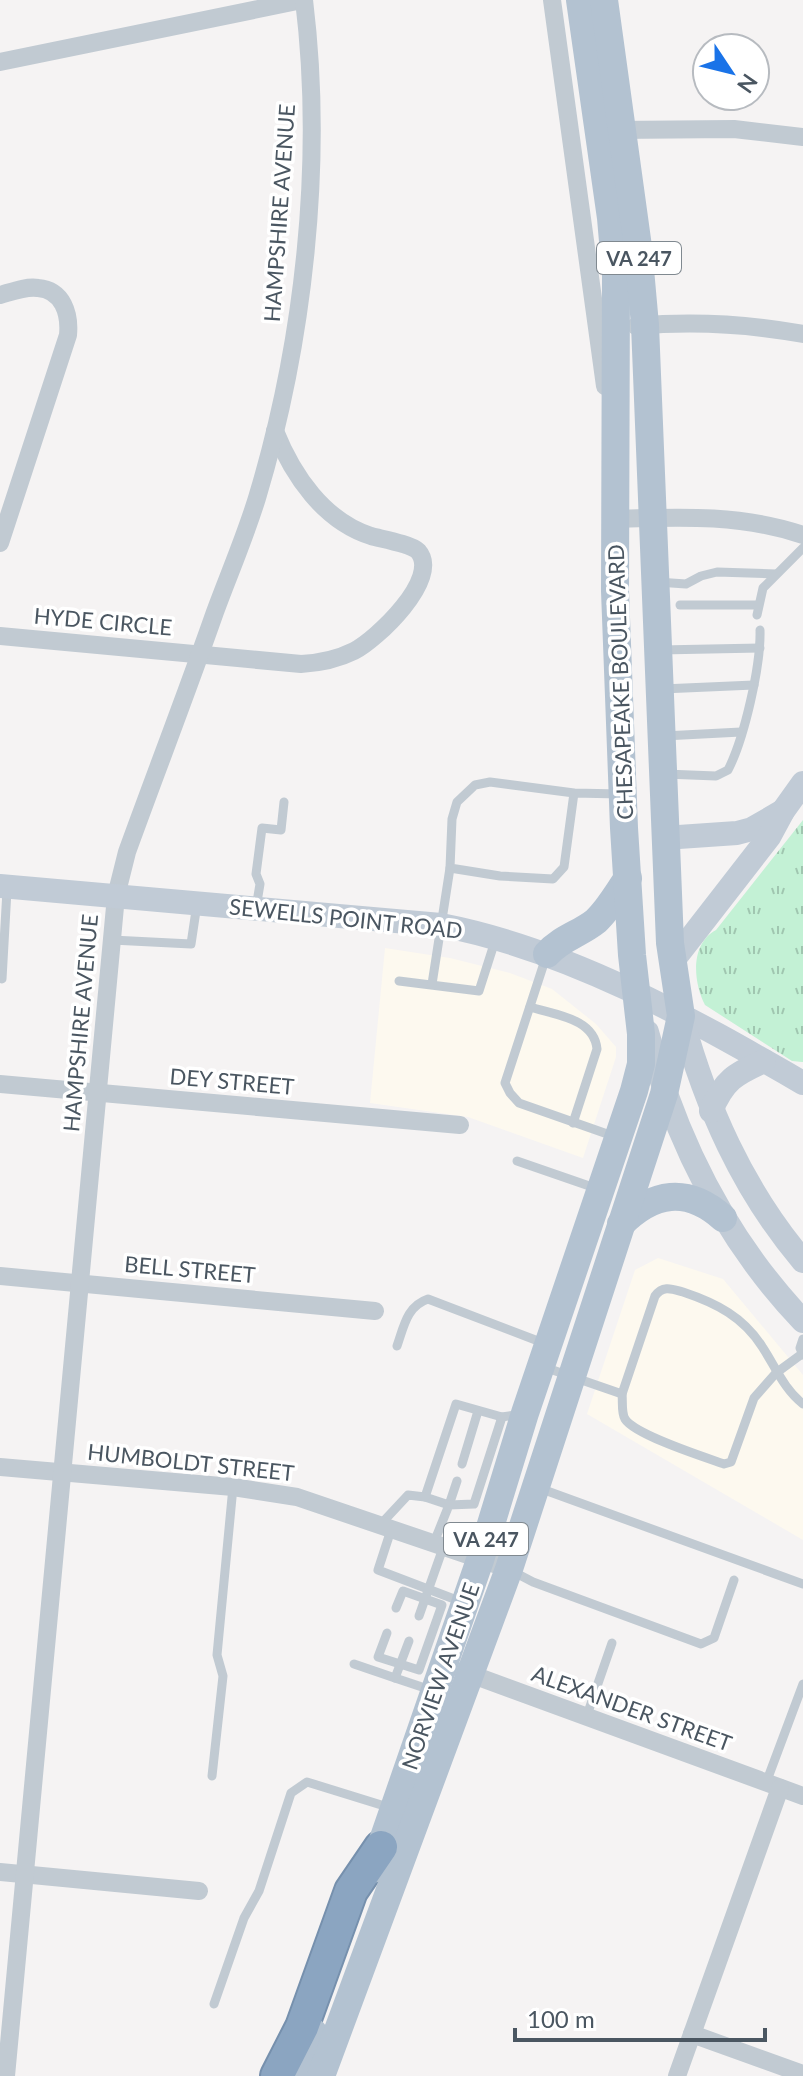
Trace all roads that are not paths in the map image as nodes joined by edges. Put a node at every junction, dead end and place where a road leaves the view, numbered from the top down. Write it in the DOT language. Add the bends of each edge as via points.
graph roads {
  1 [pos="303,0"];
  2 [pos="552,0"];
  3 [pos="580,0"];
  4 [pos="604,0"];
  5 [pos="0,62"];
  6 [pos="611,130"];
  7 [pos="803,137"];
  8 [pos="0,295"];
  9 [pos="645,325"];
  10 [pos="617,328"];
  11 [pos="803,334"];
  12 [pos="275,431"];
  13 [pos="615,466"];
  14 [pos="653,518"];
  15 [pos="615,519"];
  16 [pos="803,535"];
  17 [pos="0,543"];
  18 [pos="803,548"];
  19 [pos="776,574"];
  20 [pos="654,582"];
  21 [pos="680,605"];
  22 [pos="760,630"];
  23 [pos="0,636"];
  24 [pos="760,648"];
  25 [pos="657,650"];
  26 [pos="201,655"];
  27 [pos="754,685"];
  28 [pos="658,689"];
  29 [pos="741,732"];
  30 [pos="660,736"];
  31 [pos="662,774"];
  32 [pos="803,783"];
  33 [pos="574,793"];
  34 [pos="623,794"];
  35 [pos="284,802"];
  36 [pos="783,811"];
  37 [pos="664,838"];
  38 [pos="450,868"];
  39 [pos="628,878"];
  40 [pos="4,886"];
  41 [pos="116,896"];
  42 [pos="197,904"];
  43 [pos="256,908"];
  44 [pos="441,925"];
  45 [pos="496,937"];
  46 [pos="112,940"];
  47 [pos="547,954"];
  48 [pos="672,962"];
  49 [pos="2,979"];
  50 [pos="399,981"];
  51 [pos="432,984"];
  52 [pos="637,995"];
  53 [pos="530,1007"];
  54 [pos="681,1016"];
  55 [pos="764,1061"];
  56 [pos="803,1083"];
  57 [pos="0,1084"];
  58 [pos="98,1093"];
  59 [pos="664,1094"];
  60 [pos="711,1111"];
  61 [pos="573,1123"];
  62 [pos="460,1125"];
  63 [pos="619,1138"];
  64 [pos="517,1161"];
  65 [pos="602,1191"];
  66 [pos="723,1218"];
  67 [pos="621,1224"];
  68 [pos="803,1261"];
  69 [pos="0,1276"];
  70 [pos="80,1283"];
  71 [pos="375,1311"];
  72 [pos="803,1321"];
  73 [pos="803,1339"];
  74 [pos="397,1346"];
  75 [pos="803,1354"];
  76 [pos="546,1356"];
  77 [pos="776,1373"];
  78 [pos="570,1376"];
  79 [pos="622,1394"];
  80 [pos="803,1404"];
  81 [pos="478,1411"];
  82 [pos="514,1415"];
  83 [pos="462,1464"];
  84 [pos="0,1467"];
  85 [pos="62,1473"];
  86 [pos="457,1481"];
  87 [pos="233,1487"];
  88 [pos="536,1487"];
  89 [pos="425,1497"];
  90 [pos="449,1505"];
  91 [pos="485,1506"];
  92 [pos="385,1528"];
  93 [pos="438,1546"];
  94 [pos="480,1560"];
  95 [pos="509,1569"];
  96 [pos="734,1580"];
  97 [pos="803,1584"];
  98 [pos="427,1594"];
  99 [pos="465,1603"];
  100 [pos="396,1608"];
  101 [pos="419,1616"];
  102 [pos="387,1633"];
  103 [pos="409,1641"];
  104 [pos="612,1643"];
  105 [pos="354,1664"];
  106 [pos="401,1664"];
  107 [pos="444,1664"];
  108 [pos="471,1674"];
  109 [pos="395,1678"];
  110 [pos="803,1684"];
  111 [pos="435,1691"];
  112 [pos="586,1718"];
  113 [pos="212,1776"];
  114 [pos="773,1785"];
  115 [pos="803,1796"];
  116 [pos="394,1809"];
  117 [pos="381,1847"];
  118 [pos="0,1872"];
  119 [pos="24,1874"];
  120 [pos="199,1891"];
  121 [pos="214,2004"];
  122 [pos="692,2034"];
  123 [pos="803,2074"];
  124 [pos="6,2076"];
  125 [pos="277,2076"];
  126 [pos="296,2076"];
  127 [pos="321,2076"];
  128 [pos="677,2076"];
  1 -- 5 [label="street"];
  1 -- 12 [label="street, HAMPSHIRE AVENUE" via="312,111 302,290"];
  2 -- 13 [label="street"];
  3 -- 6 [label="main road, CHESAPEAKE BOULEVARD / VA 247"];
  4 -- 6 [label="main road, CHESAPEAKE BOULEVARD / VA 247"];
  6 -- 7 [label="street" via="734,129"];
  6 -- 9 [label="main road, CHESAPEAKE BOULEVARD / VA 247" via="638,247"];
  6 -- 10 [label="main road, CHESAPEAKE BOULEVARD / VA 247"];
  8 -- 17 [label="street" via="36,287 50,291 70,321"];
  9 -- 10 [label="street"];
  9 -- 11 [label="street" via="714,323"];
  9 -- 14 [label="main road, CHESAPEAKE BOULEVARD / VA 247"];
  10 -- 13 [label="main road, CHESAPEAKE BOULEVARD / VA 247"];
  12 -- 26 [label="street, HAMPSHIRE AVENUE" via="244,538"];
  12 -- 26 [label="street, HYDE CIRCLE" via="284,454 328,511 366,534 412,548 423,569 402,610 354,651 301,664"];
  13 -- 15 [label="main road, CHESAPEAKE BOULEVARD / VA 247"];
  14 -- 15 [label="street"];
  14 -- 16 [label="street" via="725,519"];
  14 -- 20 [label="main road, CHESAPEAKE BOULEVARD / VA 247"];
  15 -- 34 [label="main road, CHESAPEAKE BOULEVARD / VA 247"];
  18 -- 19 [label="lane"];
  19 -- 20 [label="lane" via="717,572 686,584"];
  19 -- 21 [label="lane" via="763,588 757,610"];
  20 -- 25 [label="main road, CHESAPEAKE BOULEVARD / VA 247"];
  22 -- 24 [label="lane"];
  23 -- 26 [label="street, HYDE CIRCLE"];
  24 -- 25 [label="lane"];
  24 -- 27 [label="lane"];
  25 -- 28 [label="main road, CHESAPEAKE BOULEVARD / VA 247"];
  26 -- 41 [label="street, HAMPSHIRE AVENUE"];
  27 -- 28 [label="lane"];
  27 -- 29 [label="lane"];
  28 -- 30 [label="main road, CHESAPEAKE BOULEVARD / VA 247"];
  29 -- 30 [label="lane"];
  29 -- 31 [label="lane" via="722,775"];
  30 -- 31 [label="main road, CHESAPEAKE BOULEVARD / VA 247"];
  31 -- 37 [label="main road, CHESAPEAKE BOULEVARD / VA 247"];
  32 -- 36 [label="main road"];
  33 -- 34 [label="lane"];
  33 -- 38 [label="lane" via="490,782 475,785 457,802"];
  33 -- 38 [label="lane" via="564,867 553,879"];
  34 -- 39 [label="main road, CHESAPEAKE BOULEVARD / VA 247"];
  35 -- 43 [label="lane" via="281,830 262,828"];
  36 -- 37 [label="main road" via="737,833"];
  36 -- 48 [label="main road" via="769,837"];
  37 -- 48 [label="main road, CHESAPEAKE BOULEVARD / VA 247"];
  38 -- 44 [label="lane"];
  39 -- 47 [label="main road" via="595,921"];
  39 -- 52 [label="main road, CHESAPEAKE BOULEVARD / VA 247"];
  40 -- 41 [label="main road, SEWELLS POINT ROAD"];
  40 -- 49 [label="lane"];
  41 -- 42 [label="main road, SEWELLS POINT ROAD"];
  41 -- 46 [label="street, HAMPSHIRE AVENUE"];
  42 -- 43 [label="main road, SEWELLS POINT ROAD"];
  42 -- 46 [label="lane" via="191,944"];
  43 -- 44 [label="main road, SEWELLS POINT ROAD"];
  44 -- 45 [label="main road, SEWELLS POINT ROAD"];
  44 -- 51 [label="lane"];
  45 -- 47 [label="main road, SEWELLS POINT ROAD"];
  45 -- 51 [label="lane" via="479,991"];
  46 -- 58 [label="street, HAMPSHIRE AVENUE"];
  47 -- 52 [label="main road, SEWELLS POINT ROAD"];
  47 -- 53 [label="lane"];
  48 -- 54 [label="main road, CHESAPEAKE BOULEVARD / VA 247"];
  50 -- 51 [label="lane"];
  52 -- 54 [label="main road, SEWELLS POINT ROAD"];
  52 -- 59 [label="main road, CHESAPEAKE BOULEVARD"];
  52 -- 63 [label="main road, NORVIEW AVENUE / VA 247" via="641,1064"];
  53 -- 61 [label="lane" via="505,1083 519,1103"];
  53 -- 61 [label="lane" via="579,1022 596,1038"];
  54 -- 55 [label="main road, SEWELLS POINT ROAD"];
  54 -- 59 [label="main road, NORVIEW AVENUE / VA 247"];
  54 -- 60 [label="main road, CHESAPEAKE BOULEVARD"];
  55 -- 56 [label="main road, SEWELLS POINT ROAD"];
  55 -- 60 [label="main road" via="726,1082"];
  57 -- 58 [label="street, DEY STREET"];
  58 -- 62 [label="street, DEY STREET"];
  58 -- 70 [label="street, HAMPSHIRE AVENUE"];
  59 -- 66 [label="main road, CHESAPEAKE BOULEVARD"];
  59 -- 67 [label="main road, NORVIEW AVENUE / VA 247"];
  60 -- 68 [label="main road, CHESAPEAKE BOULEVARD" via="759,1203"];
  61 -- 63 [label="lane"];
  63 -- 65 [label="main road, NORVIEW AVENUE / VA 247"];
  64 -- 65 [label="lane"];
  65 -- 76 [label="main road, NORVIEW AVENUE / VA 247"];
  66 -- 67 [label="main road" via="705,1204 678,1196 645,1204"];
  66 -- 72 [label="main road, CHESAPEAKE BOULEVARD"];
  67 -- 78 [label="main road, NORVIEW AVENUE / VA 247"];
  69 -- 70 [label="street, BELL STREET"];
  70 -- 71 [label="street, BELL STREET"];
  70 -- 85 [label="street, HAMPSHIRE AVENUE"];
  73 -- 75 [label="lane"];
  74 -- 76 [label="lane" via="411,1309 428,1299"];
  75 -- 77 [label="lane"];
  76 -- 78 [label="lane"];
  76 -- 82 [label="main road, NORVIEW AVENUE / VA 247"];
  77 -- 79 [label="lane" via="754,1398 731,1462 724,1464 628,1424"];
  77 -- 79 [label="lane" via="762,1346 728,1310 669,1288 655,1296"];
  77 -- 80 [label="lane"];
  78 -- 79 [label="lane"];
  78 -- 88 [label="main road, NORVIEW AVENUE / VA 247"];
  81 -- 82 [label="lane"];
  81 -- 83 [label="lane"];
  81 -- 89 [label="lane" via="456,1404"];
  82 -- 91 [label="main road, NORVIEW AVENUE / VA 247"];
  84 -- 85 [label="street, HUMBOLDT STREET"];
  85 -- 87 [label="street, HUMBOLDT STREET"];
  85 -- 119 [label="street, HAMPSHIRE AVENUE"];
  86 -- 90 [label="lane"];
  87 -- 92 [label="street, HUMBOLDT STREET" via="297,1497"];
  87 -- 113 [label="lane"];
  88 -- 95 [label="main road, NORVIEW AVENUE / VA 247"];
  88 -- 97 [label="lane"];
  89 -- 90 [label="lane"];
  89 -- 92 [label="lane" via="408,1495"];
  90 -- 91 [label="lane"];
  90 -- 93 [label="lane"];
  91 -- 94 [label="main road, NORVIEW AVENUE / VA 247"];
  92 -- 93 [label="street, HUMBOLDT STREET"];
  92 -- 98 [label="lane" via="378,1570"];
  93 -- 94 [label="street, HUMBOLDT STREET"];
  93 -- 98 [label="lane"];
  94 -- 95 [label="street, HUMBOLDT STREET"];
  94 -- 99 [label="main road, NORVIEW AVENUE / VA 247"];
  95 -- 96 [label="lane" via="701,1644 714,1638"];
  95 -- 108 [label="main road, NORVIEW AVENUE / VA 247"];
  98 -- 99 [label="lane"];
  98 -- 100 [label="lane" via="403,1591"];
  98 -- 101 [label="lane"];
  98 -- 106 [label="lane" via="442,1605 419,1670"];
  99 -- 107 [label="main road, NORVIEW AVENUE / VA 247"];
  102 -- 106 [label="lane" via="378,1657"];
  103 -- 106 [label="lane"];
  104 -- 112 [label="lane"];
  105 -- 109 [label="lane"];
  106 -- 109 [label="lane"];
  107 -- 108 [label="street, ALEXANDER STREET"];
  107 -- 111 [label="main road, NORVIEW AVENUE / VA 247"];
  108 -- 112 [label="street, ALEXANDER STREET"];
  108 -- 127 [label="main road, NORVIEW AVENUE / VA 247"];
  109 -- 111 [label="lane"];
  110 -- 114 [label="lane"];
  111 -- 116 [label="main road, NORVIEW AVENUE / VA 247"];
  112 -- 114 [label="street, ALEXANDER STREET"];
  114 -- 115 [label="street, ALEXANDER STREET"];
  114 -- 122 [label="street"];
  116 -- 117 [label="main road, NORVIEW AVENUE / VA 247"];
  116 -- 121 [label="lane" via="307,1782 291,1793"];
  117 -- 125 [label="highway" via="351,1891 302,2027"];
  117 -- 126 [label="main road, NORVIEW AVENUE / VA 247"];
  118 -- 119 [label="street"];
  119 -- 120 [label="street"];
  119 -- 124 [label="street, HAMPSHIRE AVENUE"];
  122 -- 123 [label="street"];
  122 -- 128 [label="street"];
}
